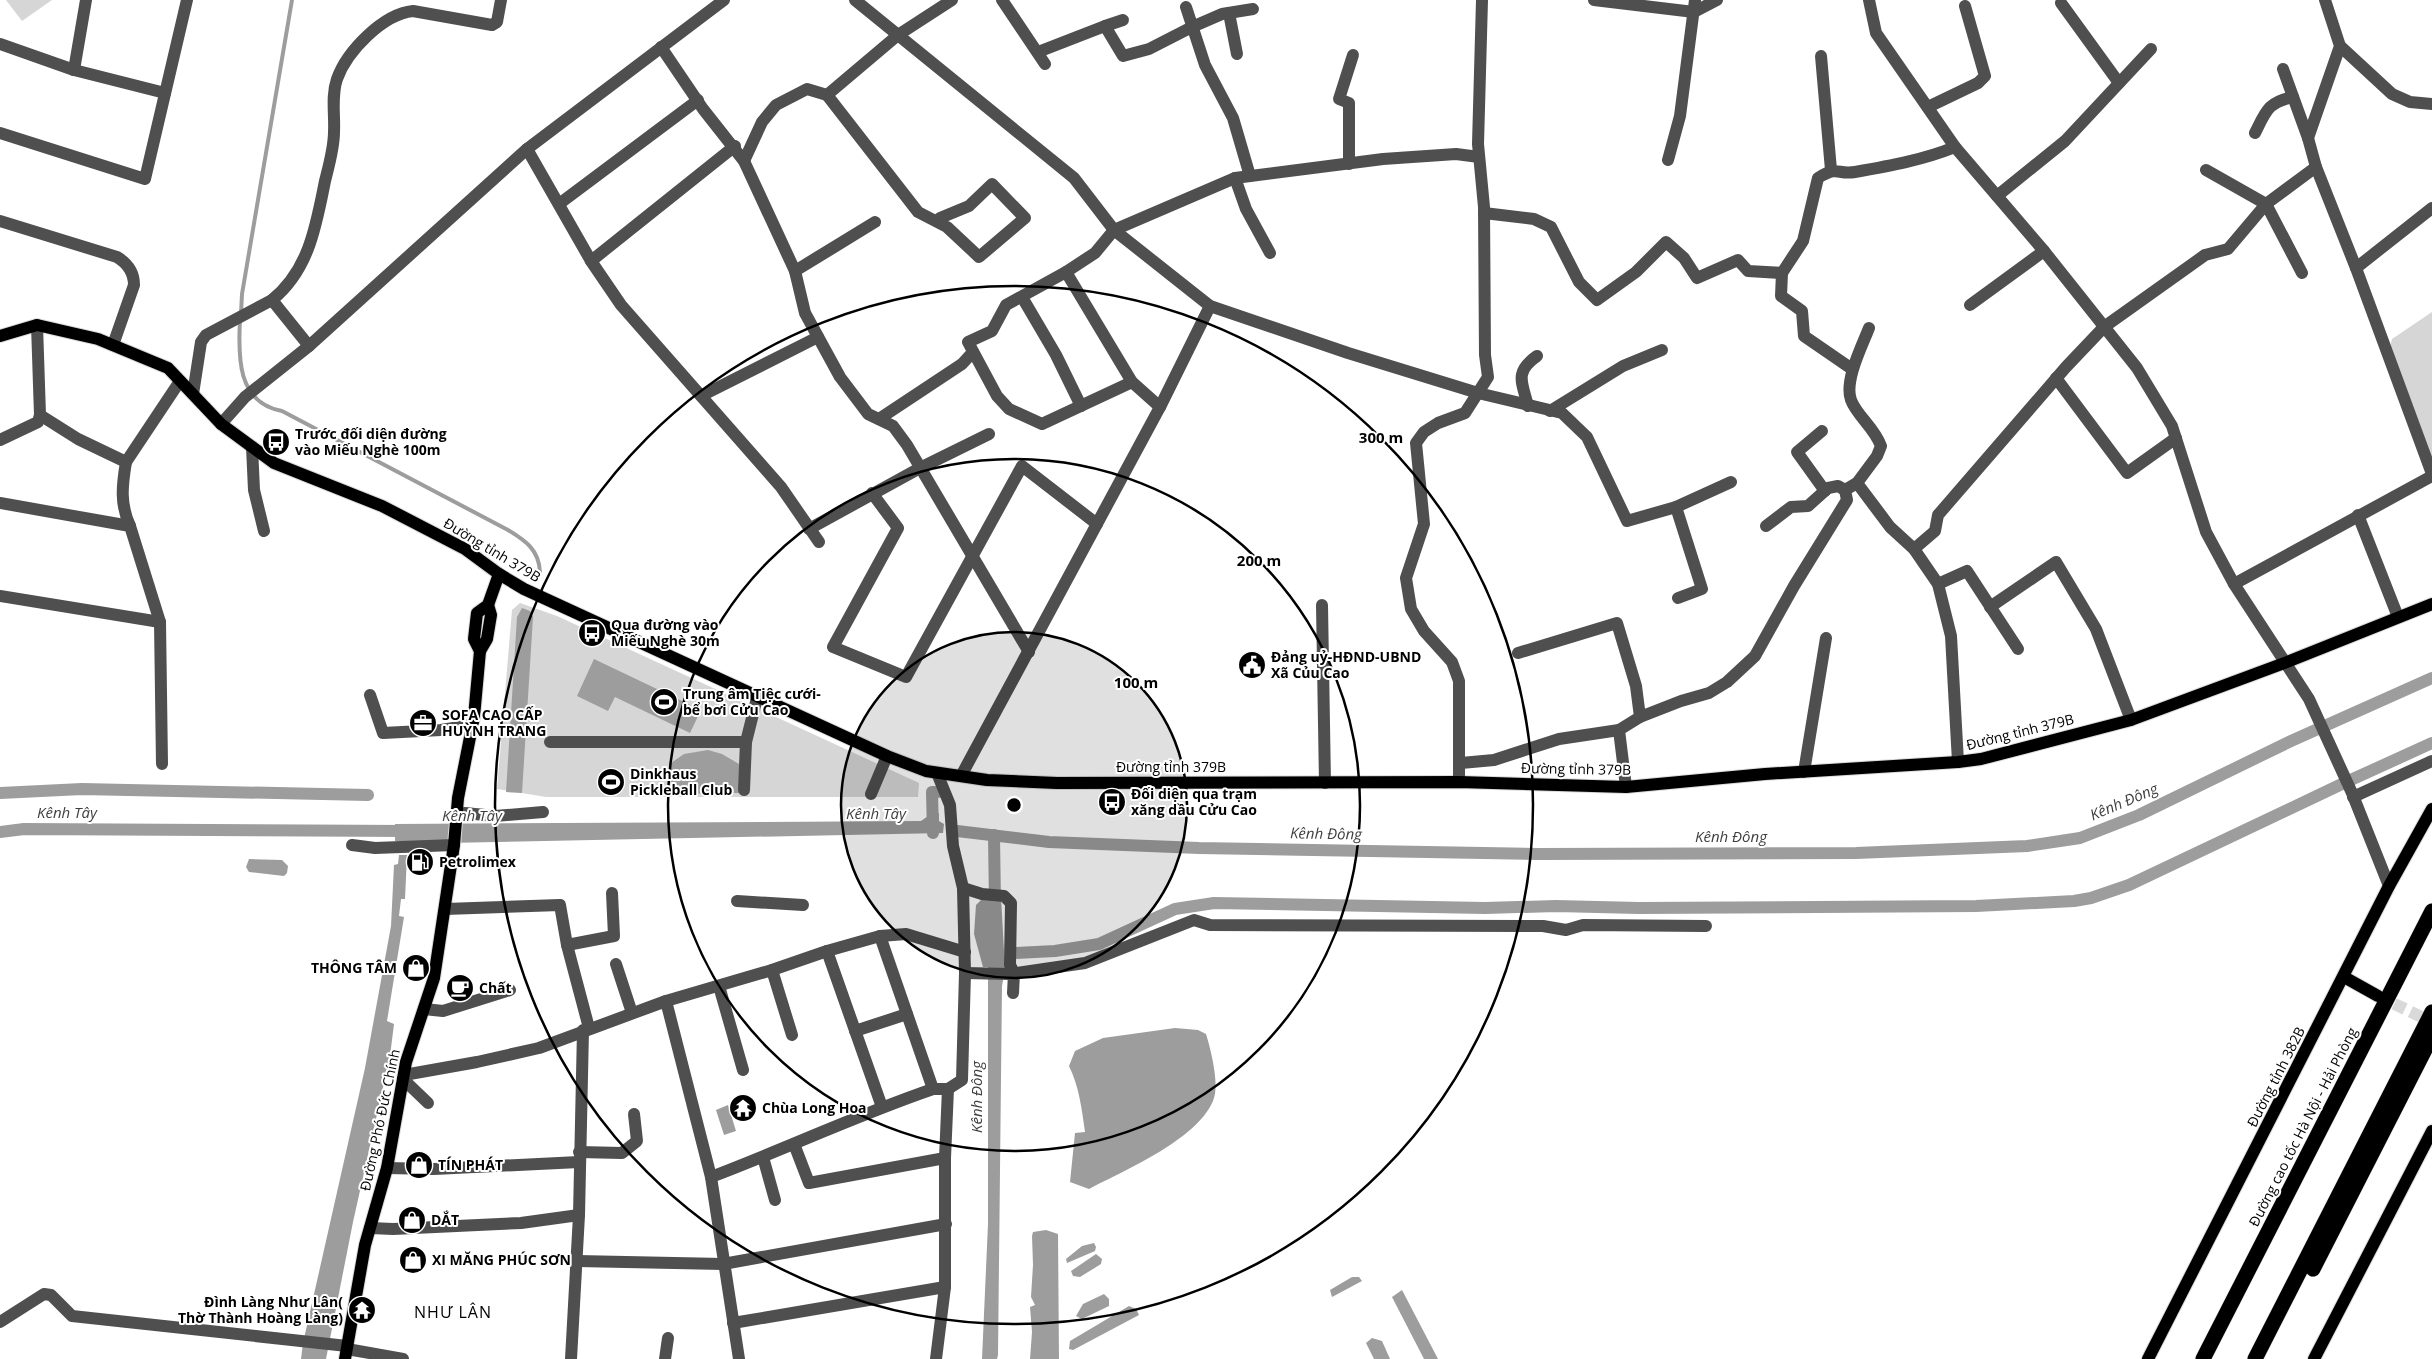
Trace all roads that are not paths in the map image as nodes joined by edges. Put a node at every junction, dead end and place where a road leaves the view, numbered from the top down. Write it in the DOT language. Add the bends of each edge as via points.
graph roads {
  1 [pos="86,0"];
  2 [pos="186,0"];
  3 [pos="501,0"];
  4 [pos="724,0"];
  5 [pos="856,0"];
  6 [pos="952,0"];
  7 [pos="1002,0"];
  8 [pos="1482,0"];
  9 [pos="1594,0"];
  10 [pos="1717,0"];
  11 [pos="1869,0"];
  12 [pos="2325,0"];
  13 [pos="2061,2"];
  14 [pos="1695,6"];
  15 [pos="1965,6"];
  16 [pos="1186,7"];
  17 [pos="1253,8"];
  18 [pos="1229,13"];
  19 [pos="1123,20"];
  20 [pos="1105,26"];
  21 [pos="1192,26"];
  22 [pos="898,35"];
  23 [pos="0,44"];
  24 [pos="2340,46"];
  25 [pos="661,47"];
  26 [pos="2151,49"];
  27 [pos="1038,52"];
  28 [pos="1237,54"];
  29 [pos="1354,55"];
  30 [pos="1821,56"];
  31 [pos="1045,64"];
  32 [pos="2283,69"];
  33 [pos="74,70"];
  34 [pos="2119,83"];
  35 [pos="165,93"];
  36 [pos="827,95"];
  37 [pos="2293,97"];
  38 [pos="698,100"];
  39 [pos="2432,104"];
  40 [pos="1928,108"];
  41 [pos="2255,132"];
  42 [pos="0,133"];
  43 [pos="2308,138"];
  44 [pos="735,146"];
  45 [pos="1955,147"];
  46 [pos="527,149"];
  47 [pos="1479,157"];
  48 [pos="744,160"];
  49 [pos="1668,160"];
  50 [pos="1349,164"];
  51 [pos="2316,167"];
  52 [pos="1831,170"];
  53 [pos="2206,170"];
  54 [pos="1250,176"];
  55 [pos="1235,178"];
  56 [pos="1998,196"];
  57 [pos="559,204"];
  58 [pos="2266,204"];
  59 [pos="2432,208"];
  60 [pos="1484,213"];
  61 [pos="940,218"];
  62 [pos="0,221"];
  63 [pos="875,222"];
  64 [pos="1114,230"];
  65 [pos="2044,251"];
  66 [pos="1270,253"];
  67 [pos="591,261"];
  68 [pos="2356,268"];
  69 [pos="794,271"];
  70 [pos="1066,272"];
  71 [pos="1782,273"];
  72 [pos="2302,273"];
  73 [pos="1022,297"];
  74 [pos="268,302"];
  75 [pos="1970,304"];
  76 [pos="1210,306"];
  77 [pos="37,325"];
  78 [pos="2104,327"];
  79 [pos="1869,328"];
  80 [pos="0,336"];
  81 [pos="818,337"];
  82 [pos="114,345"];
  83 [pos="309,346"];
  84 [pos="1662,350"];
  85 [pos="973,352"];
  86 [pos="1537,356"];
  87 [pos="1852,369"];
  88 [pos="2056,378"];
  89 [pos="180,381"];
  90 [pos="1132,382"];
  91 [pos="1478,393"];
  92 [pos="192,394"];
  93 [pos="702,396"];
  94 [pos="1081,406"];
  95 [pos="1528,406"];
  96 [pos="1160,407"];
  97 [pos="1550,410"];
  98 [pos="40,415"];
  99 [pos="878,419"];
  100 [pos="220,424"];
  101 [pos="1822,431"];
  102 [pos="989,434"];
  103 [pos="2176,438"];
  104 [pos="0,440"];
  105 [pos="252,447"];
  106 [pos="126,462"];
  107 [pos="920,468"];
  108 [pos="2432,475"];
  109 [pos="1731,482"];
  110 [pos="1856,483"];
  111 [pos="1845,490"];
  112 [pos="1825,491"];
  113 [pos="872,493"];
  114 [pos="0,503"];
  115 [pos="1676,507"];
  116 [pos="2358,515"];
  117 [pos="1097,524"];
  118 [pos="130,526"];
  119 [pos="1766,526"];
  120 [pos="809,529"];
  121 [pos="264,531"];
  122 [pos="819,542"];
  123 [pos="1914,549"];
  124 [pos="973,558"];
  125 [pos="499,574"];
  126 [pos="1938,584"];
  127 [pos="2234,584"];
  128 [pos="0,596"];
  129 [pos="1678,598"];
  130 [pos="2432,604"];
  131 [pos="1322,605"];
  132 [pos="1990,607"];
  133 [pos="2398,617"];
  134 [pos="160,622"];
  135 [pos="1826,638"];
  136 [pos="2018,649"];
  137 [pos="1028,652"];
  138 [pos="1518,653"];
  139 [pos="2286,662"];
  140 [pos="370,695"];
  141 [pos="758,698"];
  142 [pos="1640,717"];
  143 [pos="2131,720"];
  144 [pos="472,725"];
  145 [pos="1619,730"];
  146 [pos="550,742"];
  147 [pos="746,742"];
  148 [pos="887,756"];
  149 [pos="2432,761"];
  150 [pos="1958,762"];
  151 [pos="1461,763"];
  152 [pos="162,764"];
  153 [pos="1804,772"];
  154 [pos="937,773"];
  155 [pos="961,776"];
  156 [pos="1460,782"];
  157 [pos="1325,783"];
  158 [pos="1626,787"];
  159 [pos="744,790"];
  160 [pos="871,794"];
  161 [pos="2353,795"];
  162 [pos="2432,809"];
  163 [pos="543,812"];
  164 [pos="462,813"];
  165 [pos="352,845"];
  166 [pos="454,847"];
  167 [pos="2390,886"];
  168 [pos="962,888"];
  169 [pos="612,893"];
  170 [pos="737,901"];
  171 [pos="803,905"];
  172 [pos="445,909"];
  173 [pos="2432,910"];
  174 [pos="1706,926"];
  175 [pos="880,936"];
  176 [pos="567,945"];
  177 [pos="827,950"];
  178 [pos="964,952"];
  179 [pos="616,964"];
  180 [pos="772,970"];
  181 [pos="965,974"];
  182 [pos="1011,974"];
  183 [pos="2344,977"];
  184 [pos="719,986"];
  185 [pos="510,990"];
  186 [pos="1013,993"];
  187 [pos="2378,996"];
  188 [pos="666,1001"];
  189 [pos="424,1009"];
  190 [pos="2432,1012"];
  191 [pos="632,1013"];
  192 [pos="907,1014"];
  193 [pos="586,1029"];
  194 [pos="855,1031"];
  195 [pos="792,1036"];
  196 [pos="2432,1036"];
  197 [pos="743,1070"];
  198 [pos="404,1077"];
  199 [pos="948,1088"];
  200 [pos="932,1089"];
  201 [pos="428,1103"];
  202 [pos="882,1107"];
  203 [pos="634,1114"];
  204 [pos="2432,1131"];
  205 [pos="794,1144"];
  206 [pos="579,1157"];
  207 [pos="763,1157"];
  208 [pos="945,1158"];
  209 [pos="387,1168"];
  210 [pos="711,1177"];
  211 [pos="775,1200"];
  212 [pos="579,1216"];
  213 [pos="946,1224"];
  214 [pos="370,1228"];
  215 [pos="577,1262"];
  216 [pos="723,1264"];
  217 [pos="945,1287"];
  218 [pos="0,1322"];
  219 [pos="733,1323"];
  220 [pos="668,1338"];
  221 [pos="347,1351"];
  222 [pos="404,1359"];
  223 [pos="571,1359"];
  224 [pos="665,1359"];
  225 [pos="739,1359"];
  226 [pos="936,1359"];
  227 [pos="2148,1359"];
  228 [pos="2203,1359"];
  229 [pos="2255,1359"];
  230 [pos="2266,1359"];
  231 [pos="2314,1359"];
  1 -- 33 [label="street"];
  2 -- 35 [label="street"];
  3 -- 74 [label="street" via="497,22 492,25 404,12 373,31 347,60 336,80 334,142 309,251 287,286"];
  4 -- 25 [label="street"];
  5 -- 22 [label="street"];
  6 -- 22 [label="street"];
  7 -- 27 [label="street"];
  8 -- 47 [label="street"];
  9 -- 14 [label="street"];
  10 -- 14 [label="street"];
  11 -- 40 [label="street" via="1876,33"];
  12 -- 24 [label="street"];
  13 -- 34 [label="street"];
  14 -- 49 [label="street" via="1680,116"];
  15 -- 40 [label="street" via="1985,76 1978,83"];
  16 -- 21 [label="street"];
  17 -- 18 [label="street"];
  18 -- 21 [label="street"];
  18 -- 28 [label="street"];
  19 -- 20 [label="street"];
  20 -- 21 [label="street" via="1123,56 1149,49"];
  20 -- 27 [label="street"];
  21 -- 54 [label="street" via="1205,65 1233,118"];
  22 -- 36 [label="street"];
  22 -- 64 [label="street" via="1074,178"];
  23 -- 33 [label="street"];
  24 -- 39 [label="street" via="2392,94 2410,102"];
  24 -- 43 [label="street"];
  25 -- 38 [label="street"];
  25 -- 46 [label="street"];
  26 -- 34 [label="street"];
  27 -- 31 [label="street"];
  29 -- 50 [label="street" via="1339,100 1349,103"];
  30 -- 52 [label="street"];
  32 -- 37 [label="street"];
  33 -- 35 [label="street"];
  34 -- 56 [label="street" via="2065,141"];
  35 -- 42 [label="street" via="145,179"];
  36 -- 48 [label="street" via="807,89 776,105 762,122"];
  36 -- 61 [label="street" via="918,212 948,227 979,257 1025,218 992,184 969,206"];
  37 -- 41 [label="street" via="2272,104"];
  37 -- 43 [label="street"];
  38 -- 44 [label="street"];
  38 -- 57 [label="street"];
  40 -- 45 [label="street"];
  43 -- 51 [label="street"];
  44 -- 48 [label="street"];
  44 -- 67 [label="street"];
  45 -- 52 [label="street" via="1927,158 1851,173"];
  45 -- 56 [label="street"];
  46 -- 57 [label="street"];
  46 -- 83 [label="street"];
  47 -- 50 [label="street" via="1456,154"];
  47 -- 60 [label="street"];
  48 -- 69 [label="street"];
  50 -- 54 [label="street"];
  51 -- 58 [label="street"];
  51 -- 68 [label="street"];
  52 -- 71 [label="street" via="1818,178 1803,241"];
  53 -- 58 [label="street"];
  54 -- 55 [label="street"];
  55 -- 64 [label="street"];
  55 -- 66 [label="street" via="1246,209"];
  56 -- 65 [label="street"];
  57 -- 67 [label="street"];
  58 -- 72 [label="street"];
  58 -- 78 [label="street" via="2228,250 2206,255"];
  59 -- 68 [label="street"];
  60 -- 71 [label="street" via="1534,219 1551,228 1579,282 1596,300 1636,272 1666,242 1684,258 1697,278 1738,260 1748,271"];
  60 -- 91 [label="street" via="1484,337 1488,377"];
  62 -- 82 [label="street" via="124,261 134,278 134,285"];
  63 -- 69 [label="street"];
  64 -- 70 [label="street" via="1094,253"];
  64 -- 76 [label="street"];
  65 -- 75 [label="street"];
  65 -- 78 [label="street"];
  67 -- 93 [label="street" via="621,305"];
  68 -- 108 [label="street"];
  69 -- 81 [label="street" via="805,313"];
  70 -- 73 [label="street"];
  70 -- 90 [label="street"];
  71 -- 87 [label="street" via="1781,296 1802,311 1804,336"];
  73 -- 85 [label="street" via="1006,305 992,331 968,342"];
  73 -- 94 [label="street"];
  74 -- 83 [label="street"];
  74 -- 92 [label="street" via="206,335 201,342"];
  76 -- 91 [label="street"];
  76 -- 96 [label="street"];
  77 -- 80 [label="main road, Đường tỉnh 379B"];
  77 -- 82 [label="main road, Đường tỉnh 379B"];
  77 -- 98 [label="street"];
  78 -- 88 [label="street"];
  78 -- 103 [label="street" via="2137,368"];
  79 -- 87 [label="street"];
  81 -- 93 [label="street"];
  81 -- 99 [label="street" via="840,377 868,414"];
  82 -- 89 [label="main road, Đường tỉnh 379B" via="168,368"];
  83 -- 100 [label="street" via="245,397"];
  84 -- 97 [label="street" via="1623,366"];
  85 -- 94 [label="street" via="997,396 1009,409 1042,424"];
  85 -- 99 [label="street" via="962,364"];
  86 -- 95 [label="street" via="1524,364 1522,370"];
  87 -- 110 [label="street" via="1851,399 1877,434 1881,446"];
  88 -- 103 [label="street" via="2127,473"];
  88 -- 123 [label="street" via="1938,515 1935,531"];
  89 -- 92 [label="main road, Đường tỉnh 379B"];
  89 -- 106 [label="street"];
  90 -- 94 [label="street"];
  90 -- 96 [label="street"];
  91 -- 95 [label="street"];
  91 -- 151 [label="street" via="1465,413 1431,427 1416,443 1424,524 1406,578 1411,609 1424,631 1452,662 1459,682"];
  92 -- 100 [label="main road, Đường tỉnh 379B"];
  93 -- 120 [label="street" via="781,487"];
  95 -- 97 [label="street"];
  96 -- 117 [label="street"];
  97 -- 115 [label="street" via="1562,413 1586,437 1627,521"];
  98 -- 104 [label="street" via="38,422"];
  98 -- 106 [label="street" via="78,439"];
  99 -- 107 [label="street" via="893,426"];
  100 -- 105 [label="main road, Đường tỉnh 379B"];
  101 -- 112 [label="street" via="1797,452"];
  102 -- 107 [label="street"];
  103 -- 127 [label="street" via="2206,532"];
  105 -- 121 [label="street" via="254,490"];
  105 -- 125 [label="main road, Đường tỉnh 379B" via="274,463 382,506 465,549"];
  106 -- 118 [label="street" via="121,491 124,513"];
  107 -- 113 [label="street"];
  107 -- 124 [label="street"];
  108 -- 116 [label="street"];
  109 -- 115 [label="street"];
  110 -- 111 [label="street"];
  110 -- 123 [label="street" via="1890,527"];
  111 -- 112 [label="street" via="1838,486"];
  111 -- 142 [label="street" via="1847,500 1755,656 1727,682 1709,693"];
  112 -- 119 [label="street" via="1808,506 1791,508"];
  113 -- 120 [label="street"];
  113 -- 124 [label="street" via="898,528 833,647 906,677"];
  114 -- 118 [label="street"];
  115 -- 129 [label="street" via="1702,589"];
  116 -- 127 [label="street"];
  116 -- 133 [label="street"];
  117 -- 124 [label="street" via="1022,466"];
  117 -- 137 [label="street"];
  118 -- 134 [label="street"];
  120 -- 122 [label="street"];
  123 -- 126 [label="street"];
  124 -- 137 [label="street"];
  125 -- 141 [label="main road, Đường tỉnh 379B" via="524,589"];
  125 -- 144 [label="main road, Đường Phó Đức Chính" via="488,605 477,613 474,639 480,651"];
  126 -- 132 [label="street" via="1967,571"];
  126 -- 150 [label="street" via="1951,636"];
  127 -- 139 [label="street"];
  128 -- 134 [label="street"];
  130 -- 133 [label="main road, Đường tỉnh 379B"];
  131 -- 157 [label="street"];
  132 -- 136 [label="street"];
  132 -- 143 [label="street" via="2056,562 2096,628"];
  133 -- 139 [label="main road, Đường tỉnh 379B"];
  134 -- 152 [label="street"];
  135 -- 153 [label="street"];
  137 -- 155 [label="street"];
  138 -- 142 [label="street" via="1617,623 1636,686"];
  139 -- 143 [label="main road, Đường tỉnh 379B"];
  139 -- 161 [label="street" via="2309,699"];
  140 -- 144 [label="street" via="383,733"];
  141 -- 147 [label="street"];
  141 -- 148 [label="main road, Đường tỉnh 379B"];
  142 -- 145 [label="street"];
  143 -- 150 [label="main road, Đường tỉnh 379B" via="1981,759"];
  144 -- 164 [label="main road, Đường Phó Đức Chính" via="458,798"];
  145 -- 151 [label="street" via="1559,739 1494,760"];
  145 -- 158 [label="street"];
  146 -- 147 [label="street"];
  147 -- 159 [label="street"];
  148 -- 154 [label="main road, Đường tỉnh 379B" via="914,768"];
  148 -- 160 [label="street"];
  149 -- 161 [label="street"];
  150 -- 153 [label="main road, Đường tỉnh 379B"];
  151 -- 156 [label="street"];
  153 -- 158 [label="main road, Đường tỉnh 379B"];
  154 -- 155 [label="main road, Đường tỉnh 379B"];
  154 -- 168 [label="street" via="950,805"];
  155 -- 157 [label="main road, Đường tỉnh 379B" via="1056,783"];
  156 -- 157 [label="main road, Đường tỉnh 379B"];
  156 -- 158 [label="main road, Đường tỉnh 379B"];
  161 -- 167 [label="street"];
  162 -- 167 [label="main road, Đường tỉnh 382B"];
  163 -- 164 [label="street" via="495,816"];
  164 -- 166 [label="main road, Đường Phó Đức Chính"];
  165 -- 166 [label="street" via="375,848"];
  166 -- 172 [label="main road, Đường Phó Đức Chính"];
  167 -- 183 [label="main road, Đường tỉnh 382B"];
  168 -- 178 [label="street"];
  168 -- 182 [label="street" via="1004,896 1011,903"];
  169 -- 176 [label="street" via="614,936"];
  170 -- 171 [label="street"];
  172 -- 176 [label="street" via="560,905"];
  172 -- 189 [label="main road, Đường Phó Đức Chính" via="434,978"];
  173 -- 228 [label="highway, Đường cao tốc Hà Nội - Hải Phòng"];
  174 -- 182 [label="street" via="1583,925 1566,930 1543,926 1210,925 1194,920 1085,963"];
  175 -- 177 [label="street"];
  175 -- 178 [label="street" via="906,934"];
  175 -- 192 [label="street"];
  176 -- 193 [label="street"];
  177 -- 180 [label="street"];
  177 -- 194 [label="street"];
  178 -- 181 [label="street"];
  179 -- 191 [label="street"];
  180 -- 184 [label="street"];
  180 -- 195 [label="street"];
  181 -- 182 [label="street"];
  181 -- 199 [label="street" via="962,1080"];
  182 -- 186 [label="street"];
  183 -- 187 [label="main road"];
  183 -- 227 [label="main road, Đường tỉnh 382B"];
  184 -- 188 [label="street"];
  184 -- 197 [label="street"];
  185 -- 189 [label="street" via="443,1010"];
  188 -- 191 [label="street"];
  188 -- 210 [label="street"];
  189 -- 198 [label="main road, Đường Phó Đức Chính"];
  190 -- 229 [label="highway"];
  191 -- 193 [label="street"];
  192 -- 194 [label="street"];
  192 -- 200 [label="street"];
  193 -- 198 [label="street" via="538,1048"];
  193 -- 206 [label="street"];
  194 -- 202 [label="street"];
  196 -- 230 [label="highway"];
  198 -- 201 [label="street"];
  198 -- 209 [label="main road, Đường Phó Đức Chính"];
  199 -- 200 [label="street"];
  199 -- 208 [label="street"];
  200 -- 202 [label="street"];
  202 -- 205 [label="street"];
  203 -- 206 [label="street" via="637,1141 622,1153"];
  204 -- 231 [label="main road"];
  205 -- 207 [label="street"];
  205 -- 208 [label="street" via="808,1183"];
  206 -- 209 [label="street" via="434,1170"];
  206 -- 212 [label="street"];
  207 -- 210 [label="street"];
  207 -- 211 [label="street"];
  208 -- 213 [label="street"];
  209 -- 214 [label="main road, Đường Phó Đức Chính"];
  210 -- 216 [label="street"];
  212 -- 214 [label="street" via="521,1223"];
  212 -- 215 [label="street"];
  213 -- 216 [label="street"];
  213 -- 217 [label="street"];
  214 -- 221 [label="main road, Đường Phó Đức Chính"];
  215 -- 216 [label="street"];
  215 -- 223 [label="street"];
  216 -- 219 [label="street"];
  217 -- 219 [label="street"];
  217 -- 226 [label="street"];
  218 -- 221 [label="street" via="44,1294 51,1295 65,1311 328,1345"];
  219 -- 225 [label="street"];
  220 -- 224 [label="street"];
  221 -- 222 [label="street"];
}
